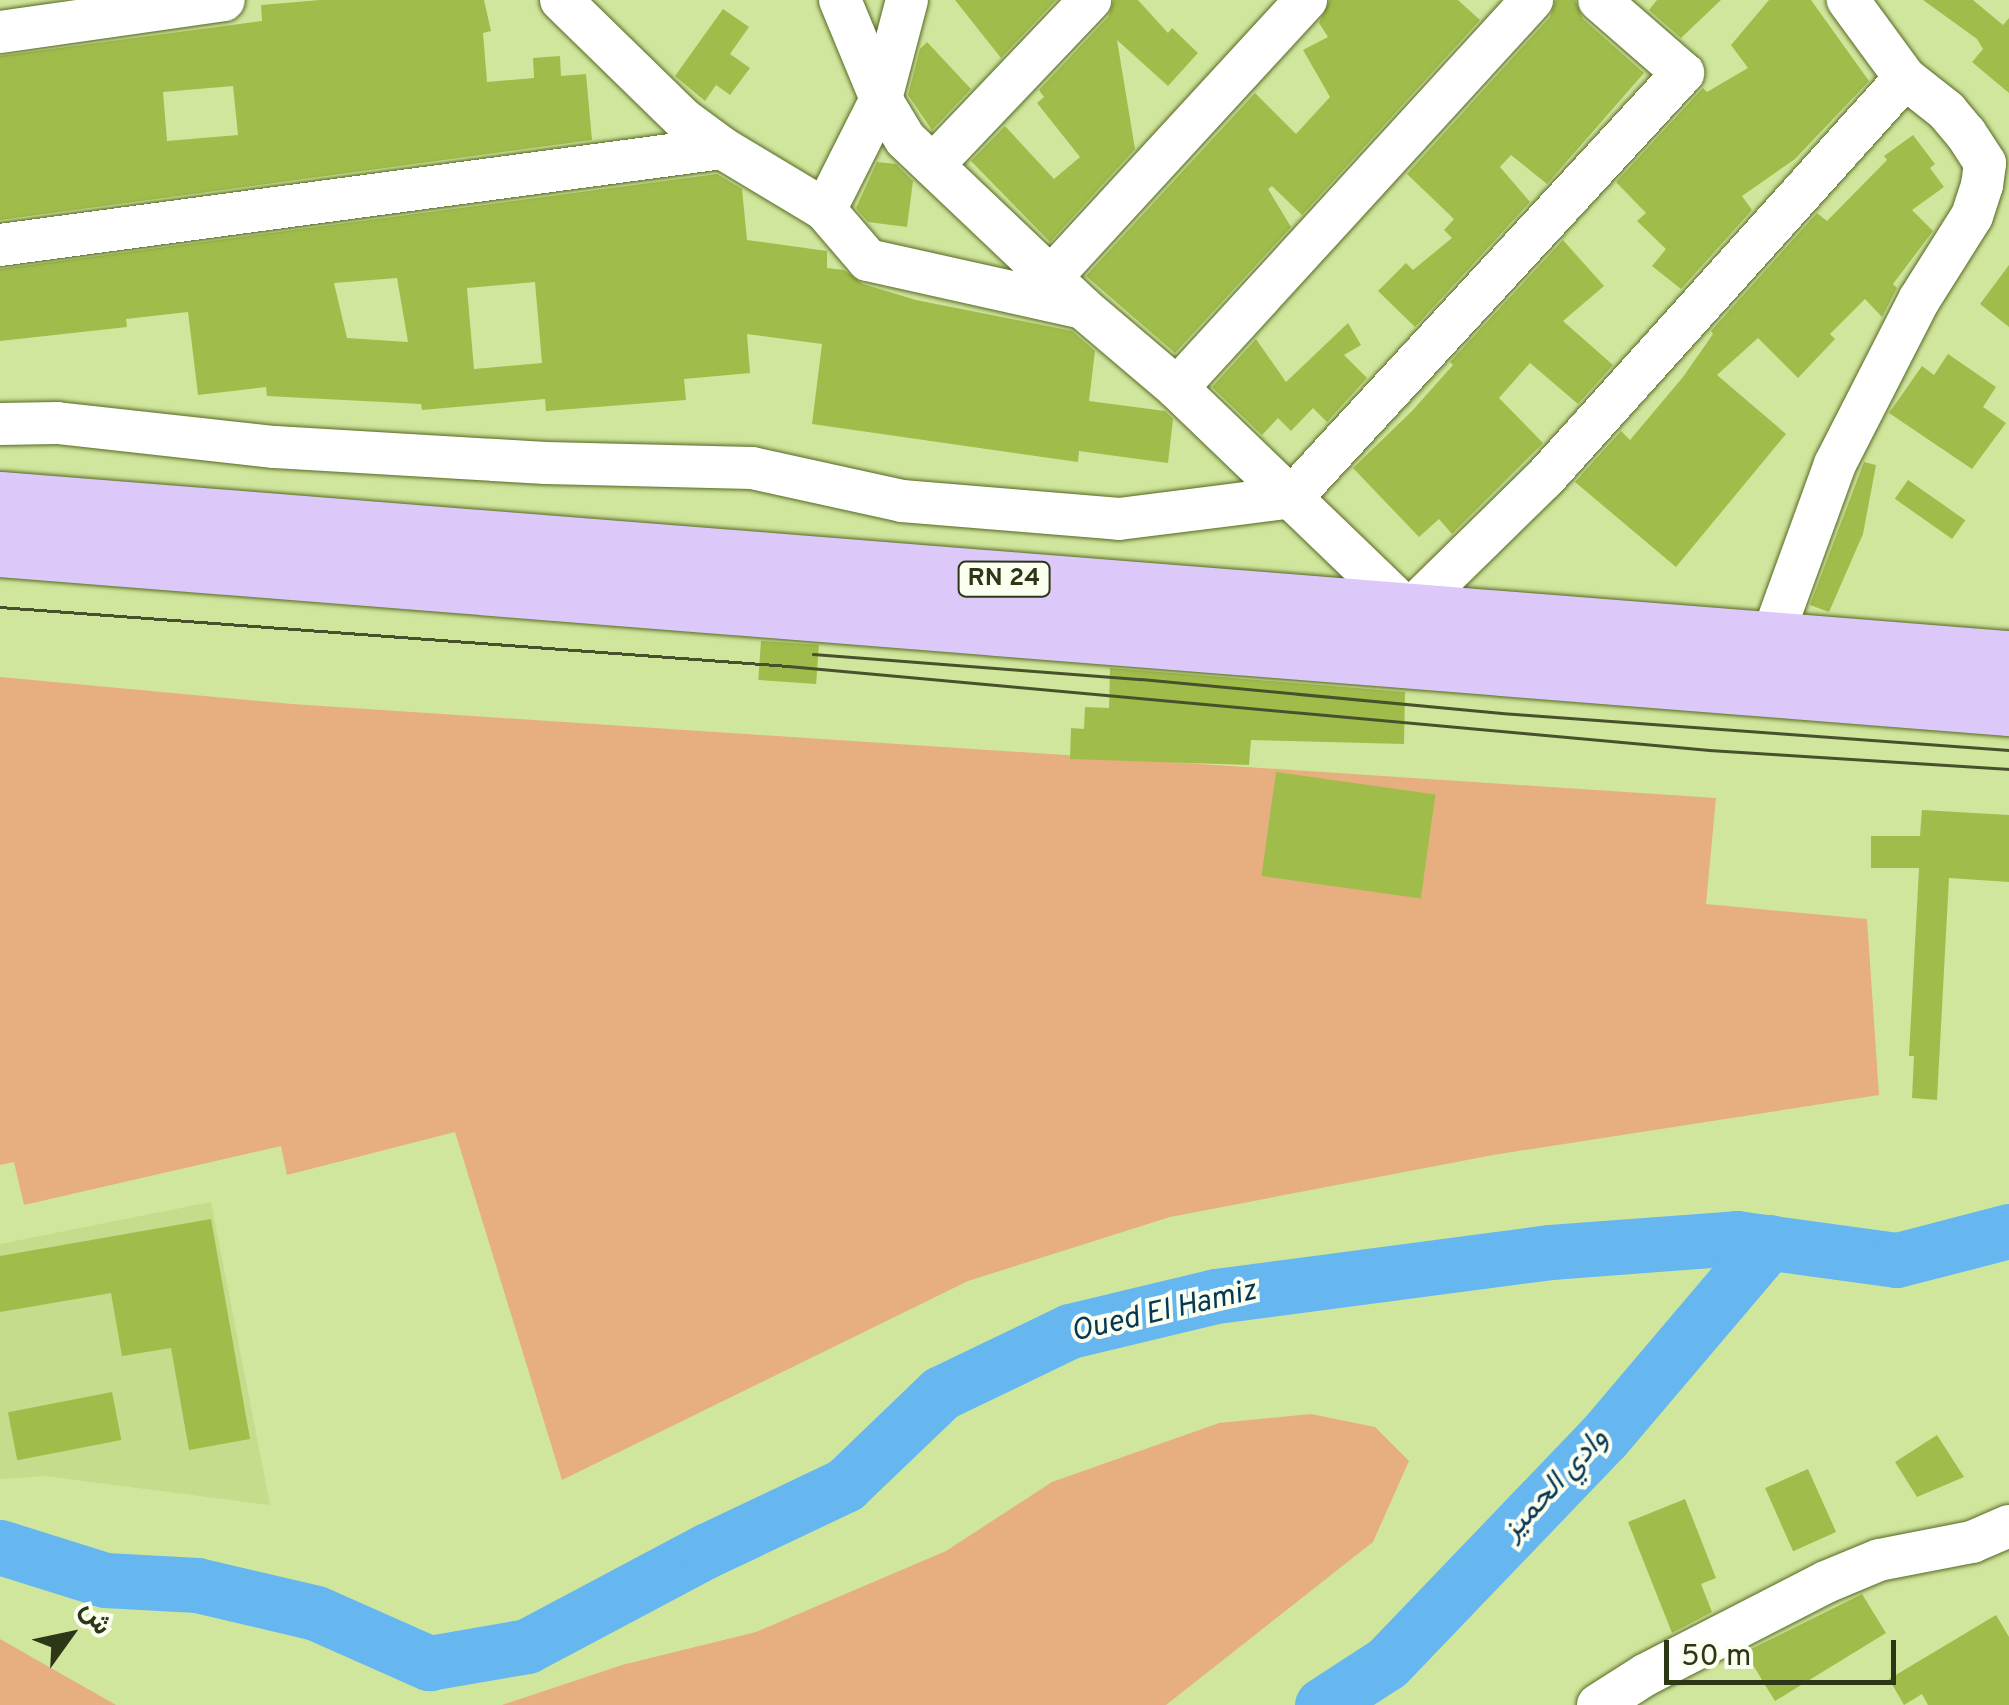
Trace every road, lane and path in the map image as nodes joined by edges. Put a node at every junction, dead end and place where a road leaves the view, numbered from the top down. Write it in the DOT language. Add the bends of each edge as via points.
graph roads {
  1 [pos="224,0"];
  2 [pos="564,0"];
  3 [pos="840,0"];
  4 [pos="906,0"];
  5 [pos="1090,0"];
  6 [pos="1306,0"];
  7 [pos="1532,0"];
  8 [pos="1599,0"];
  9 [pos="1848,0"];
  10 [pos="0,32"];
  11 [pos="1905,78"];
  12 [pos="881,99"];
  13 [pos="722,148"];
  14 [pos="933,165"];
  15 [pos="825,210"];
  16 [pos="0,245"];
  17 [pos="1053,275"];
  18 [pos="1083,308"];
  19 [pos="1177,388"];
  20 [pos="0,424"];
  21 [pos="1292,497"];
  22 [pos="0,499"];
  23 [pos="0,549"];
  24 [pos="1409,610"];
  25 [pos="1771,640"];
  26 [pos="2009,658"];
  27 [pos="2009,708"];
  28 [pos="2009,1526"];
  29 [pos="1598,1705"];
  1 -- 10 [label="street"];
  2 -- 13 [label="street"];
  3 -- 12 [label="street"];
  4 -- 12 [label="street"];
  5 -- 14 [label="street"];
  6 -- 17 [label="street"];
  7 -- 19 [label="street"];
  8 -- 21 [label="street" via="1682,73"];
  9 -- 11 [label="street"];
  11 -- 24 [label="street" via="1545,478"];
  11 -- 25 [label="street" via="1966,134 1985,163 1982,186 1972,216 1919,300 1835,464"];
  12 -- 14 [label="street" via="905,139"];
  12 -- 15 [label="street"];
  13 -- 15 [label="street"];
  13 -- 16 [label="street"];
  14 -- 17 [label="street"];
  15 -- 18 [label="street" via="868,260"];
  17 -- 18 [label="street"];
  18 -- 19 [label="street"];
  19 -- 21 [label="street"];
  20 -- 21 [label="street" via="57,423 275,447 546,463 752,468 902,501 1119,519"];
  21 -- 24 [label="street"];
  22 -- 24 [label="main road, RN 24"];
  23 -- 27 [label="main road, RN 24"];
  24 -- 25 [label="main road, RN 24"];
  25 -- 26 [label="main road, RN 24"];
  28 -- 29 [label="street" via="1972,1542 1880,1560 1826,1582"];
}
